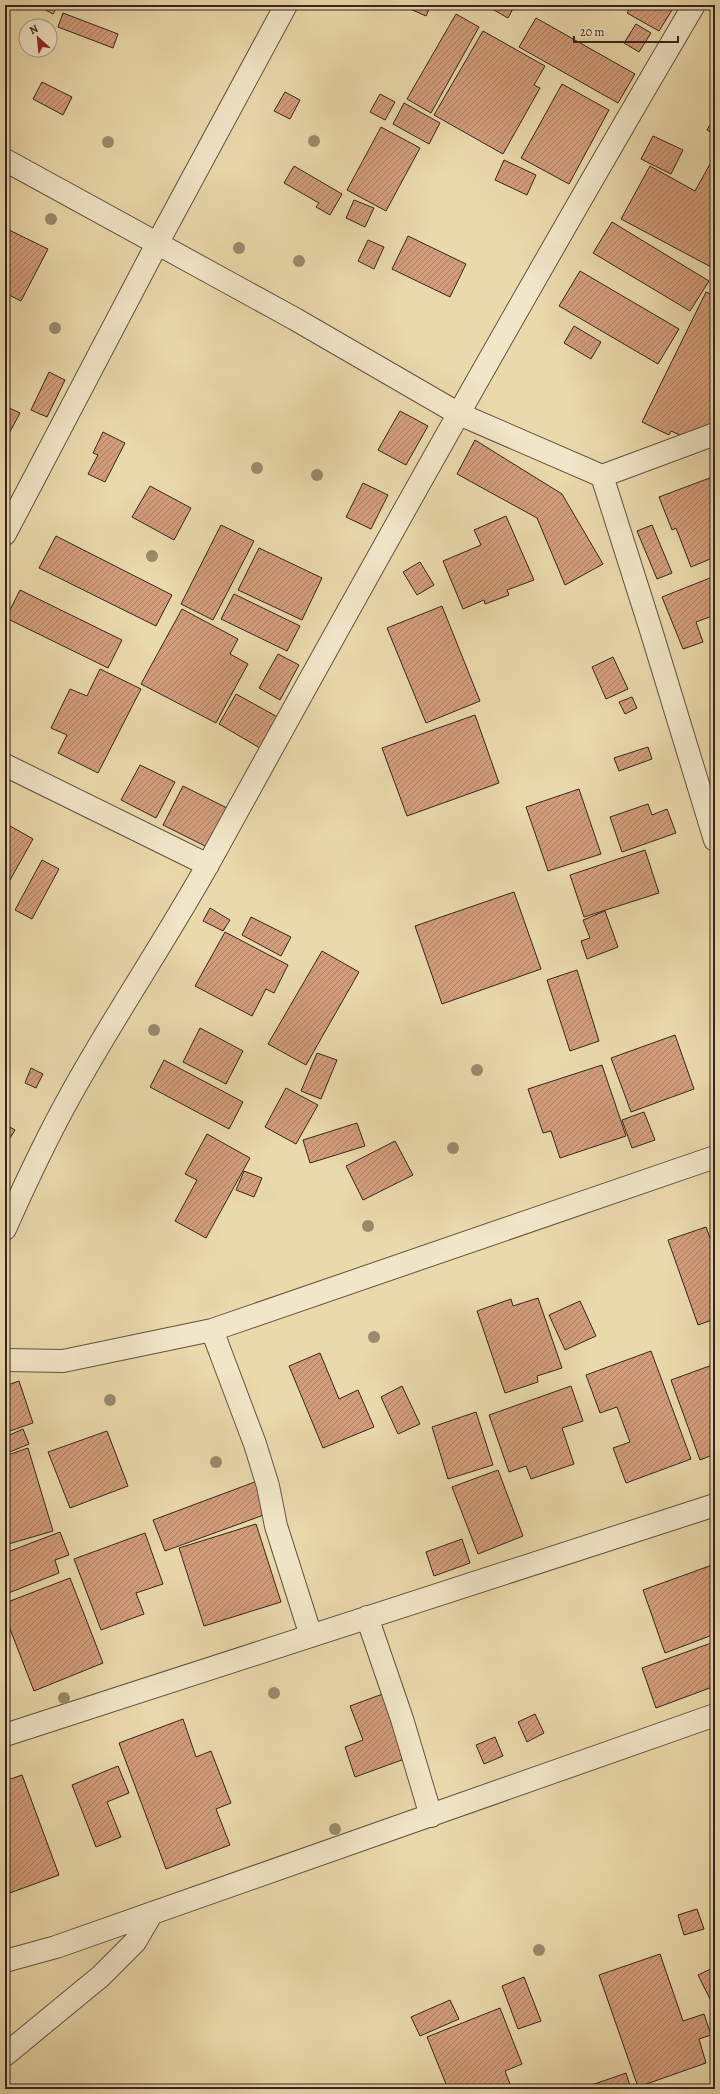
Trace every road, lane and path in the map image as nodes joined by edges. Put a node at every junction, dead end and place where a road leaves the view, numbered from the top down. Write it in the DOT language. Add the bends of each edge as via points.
graph roads {
  1 [pos="286,5"];
  2 [pos="694,5"];
  3 [pos="5,160"];
  4 [pos="157,244"];
  5 [pos="459,414"];
  6 [pos="715,434"];
  7 [pos="602,476"];
  8 [pos="5,534"];
  9 [pos="5,765"];
  10 [pos="709,801"];
  11 [pos="715,840"];
  12 [pos="208,865"];
  13 [pos="715,1157"];
  14 [pos="5,1229"];
  15 [pos="212,1330"];
  16 [pos="5,1360"];
  17 [pos="715,1505"];
  18 [pos="367,1617"];
  19 [pos="311,1636"];
  20 [pos="715,1715"];
  21 [pos="5,1736"];
  22 [pos="431,1816"];
  23 [pos="152,1913"];
  24 [pos="5,1961"];
  25 [pos="5,2055"];
  1 -- 4 [label="street"];
  2 -- 5 [label="street" via="592,178"];
  3 -- 4 [label="street"];
  4 -- 5 [label="street" via="295,319"];
  4 -- 8 [label="street"];
  5 -- 7 [label="street"];
  5 -- 12 [label="street" via="334,634"];
  6 -- 7 [label="street"];
  7 -- 10 [label="street"];
  9 -- 12 [label="street"];
  10 -- 11 [label="street"];
  12 -- 14 [label="street" via="70,1096"];
  13 -- 15 [label="street"];
  15 -- 16 [label="street" via="63,1361"];
  15 -- 19 [label="street" via="255,1444 268,1486 276,1526"];
  17 -- 18 [label="street"];
  18 -- 19 [label="street"];
  18 -- 22 [label="street" via="402,1719"];
  19 -- 21 [label="street"];
  20 -- 22 [label="street"];
  22 -- 23 [label="street"];
  23 -- 24 [label="street" via="56,1947"];
  23 -- 25 [label="street" via="135,1942 101,1976"];
}
